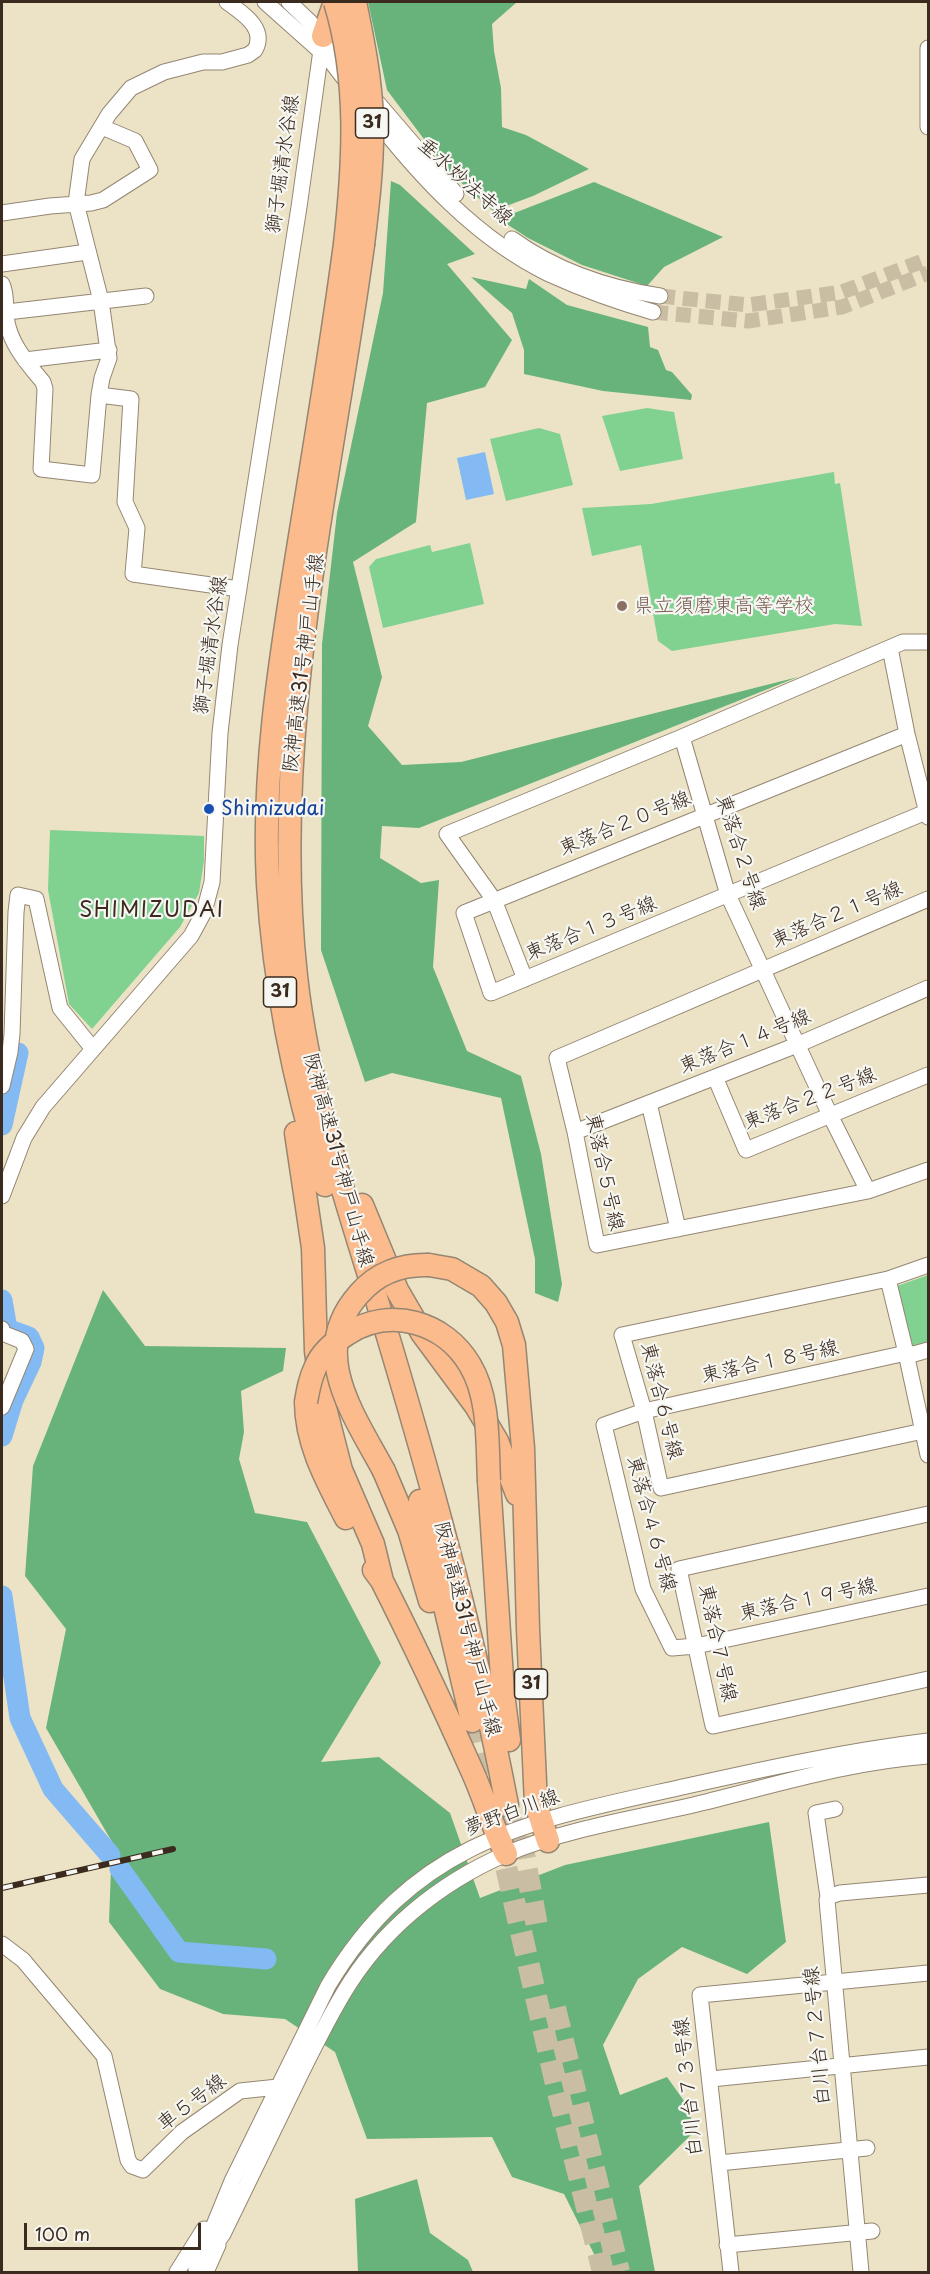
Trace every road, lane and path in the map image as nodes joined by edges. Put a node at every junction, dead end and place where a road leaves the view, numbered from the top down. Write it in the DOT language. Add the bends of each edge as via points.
graph roads {
  1 [pos="227,2"];
  2 [pos="265,2"];
  3 [pos="289,2"];
  4 [pos="320,2"];
  5 [pos="335,2"];
  6 [pos="355,2"];
  7 [pos="322,44"];
  8 [pos="928,48"];
  9 [pos="102,127"];
  10 [pos="928,127"];
  11 [pos="76,203"];
  12 [pos="2,213"];
  13 [pos="354,244"];
  14 [pos="87,252"];
  15 [pos="2,264"];
  16 [pos="2,284"];
  17 [pos="146,296"];
  18 [pos="660,296"];
  19 [pos="100,301"];
  20 [pos="7,312"];
  21 [pos="653,312"];
  22 [pos="109,350"];
  23 [pos="25,360"];
  24 [pos="99,395"];
  25 [pos="239,589"];
  26 [pos="928,642"];
  27 [pos="890,648"];
  28 [pos="907,734"];
  29 [pos="682,737"];
  30 [pos="705,814"];
  31 [pos="927,815"];
  32 [pos="728,895"];
  33 [pos="928,899"];
  34 [pos="494,900"];
  35 [pos="276,962"];
  36 [pos="763,970"];
  37 [pos="525,979"];
  38 [pos="928,988"];
  39 [pos="301,1017"];
  40 [pos="7,1032"];
  41 [pos="798,1045"];
  42 [pos="93,1048"];
  43 [pos="6,1050"];
  44 [pos="928,1075"];
  45 [pos="715,1077"];
  46 [pos="2,1086"];
  47 [pos="649,1103"];
  48 [pos="830,1115"];
  49 [pos="575,1132"];
  50 [pos="928,1170"];
  51 [pos="868,1191"];
  52 [pos="2,1196"];
  53 [pos="678,1229"];
  54 [pos="928,1265"];
  55 [pos="888,1279"];
  56 [pos="2,1329"];
  57 [pos="928,1350"];
  58 [pos="906,1353"];
  59 [pos="2,1407"];
  60 [pos="644,1411"];
  61 [pos="923,1431"];
  62 [pos="928,1455"];
  63 [pos="928,1514"];
  64 [pos="525,1525"];
  65 [pos="382,1581"];
  66 [pos="928,1596"];
  67 [pos="696,1647"];
  68 [pos="928,1679"];
  69 [pos="928,1742"];
  70 [pos="928,1756"];
  71 [pos="835,1809"];
  72 [pos="544,1831"];
  73 [pos="501,1845"];
  74 [pos="928,1885"];
  75 [pos="828,1897"];
  76 [pos="2,1944"];
  77 [pos="928,1973"];
  78 [pos="834,1982"];
  79 [pos="928,2057"];
  80 [pos="843,2067"];
  81 [pos="711,2079"];
  82 [pos="278,2087"];
  83 [pos="867,2148"];
  84 [pos="850,2150"];
  85 [pos="719,2163"];
  86 [pos="232,2181"];
  87 [pos="865,2231"];
  88 [pos="727,2244"];
  89 [pos="199,2271"];
  90 [pos="177,2272"];
  91 [pos="731,2272"];
  92 [pos="861,2272"];
  1 -- 9 [label="street" via="257,30 255,51 144,80 131,88"];
  2 -- 7 [label="street, 垂水妙法寺線"];
  3 -- 7 [label="street, 垂水妙法寺線"];
  4 -- 7 [label="highway"];
  5 -- 7 [label="highway, 31"];
  5 -- 13 [label="highway, 阪神高速31号神戸山手線 / 31, bridge" via="353,120"];
  6 -- 13 [label="highway, 阪神高速31号神戸山手線 / 31, bridge" via="372,120 369,190"];
  7 -- 18 [label="street, 垂水妙法寺線" via="445,184 492,226 565,268 612,286"];
  7 -- 21 [label="street, 垂水妙法寺線" via="329,59 408,161 482,230 549,274"];
  7 -- 25 [label="street, 獅子堀清水谷線"];
  8 -- 10 [label="street"];
  9 -- 11 [label="street" via="82,159"];
  9 -- 11 [label="street" via="135,141 150,170 103,200"];
  11 -- 12 [label="street"];
  11 -- 14 [label="street"];
  13 -- 35 [label="highway, 阪神高速31号神戸山手線 / 31" via="285,630 273,732 268,884"];
  13 -- 39 [label="highway, 阪神高速31号神戸山手線 / 31" via="293,730 289,878"];
  14 -- 15 [label="street"];
  14 -- 19 [label="street"];
  16 -- 20 [label="street"];
  17 -- 19 [label="street"];
  19 -- 20 [label="street"];
  19 -- 22 [label="street"];
  20 -- 23 [label="street" via="16,349"];
  22 -- 23 [label="street"];
  22 -- 24 [label="street"];
  23 -- 24 [label="street" via="45,389 41,469 92,475"];
  24 -- 25 [label="street" via="132,399 125,502 137,528 134,574"];
  25 -- 42 [label="street, 獅子堀清水谷線" via="221,721 210,896 191,936"];
  26 -- 27 [label="street" via="903,642"];
  27 -- 28 [label="street"];
  27 -- 29 [label="street"];
  28 -- 30 [label="street, 東落合２０号線"];
  28 -- 31 [label="street"];
  29 -- 30 [label="street, 東落合２号線"];
  29 -- 34 [label="street, 東落合１３号線" via="447,834"];
  30 -- 32 [label="street, 東落合２号線"];
  30 -- 34 [label="street, 東落合２０号線"];
  31 -- 32 [label="street, 東落合１３号線"];
  32 -- 36 [label="street, 東落合２号線"];
  32 -- 37 [label="street, 東落合１３号線"];
  33 -- 36 [label="street, 東落合２１号線"];
  34 -- 37 [label="street, 東落合１３号線"];
  34 -- 37 [label="street, 東落合２０号線" via="464,913 491,993"];
  35 -- 64 [label="highway, 阪神高速31号神戸山手線 / 31, bridge" via="293,1065 315,1153 373,1336 425,1521 472,1721 409,1530 339,1383 336,1333 350,1304 377,1278 402,1267 429,1265 452,1269 481,1286 496,1303 514,1345"];
  35 -- 65 [label="highway" via="274,1009 310,1220 322,1396 341,1470 373,1544"];
  36 -- 41 [label="street, 東落合２号線"];
  36 -- 49 [label="street, 東落合５号線" via="557,1058"];
  38 -- 41 [label="street, 東落合１４号線"];
  39 -- 64 [label="highway, 31" via="350,1174 392,1280 422,1333 497,1441"];
  39 -- 65 [label="highway, 阪神高速31号神戸山手線 / 31, bridge" via="315,1092 338,1174 402,1384 462,1598 511,1804 485,1414 472,1367 458,1348 423,1324 401,1320 378,1321 336,1341 316,1365 306,1402 310,1438 327,1481"];
  40 -- 42 [label="street" via="18,896 36,899 60,1008"];
  40 -- 43 [label="street"];
  41 -- 45 [label="street, 東落合１４号線"];
  41 -- 48 [label="street, 東落合２号線"];
  42 -- 52 [label="street, 獅子堀清水谷線" via="43,1107 24,1138"];
  43 -- 46 [label="street"];
  44 -- 48 [label="street, 東落合２２号線"];
  45 -- 47 [label="street, 東落合１４号線"];
  45 -- 48 [label="street, 東落合２２号線" via="746,1150"];
  47 -- 49 [label="street, 東落合１４号線"];
  47 -- 53 [label="street"];
  48 -- 51 [label="street, 東落合２号線"];
  49 -- 53 [label="street, 東落合５号線" via="597,1245"];
  50 -- 51 [label="street"];
  51 -- 53 [label="street, 東落合５号線"];
  54 -- 55 [label="street, 東落合６号線"];
  55 -- 58 [label="street"];
  55 -- 60 [label="street, 東落合６号線" via="622,1335"];
  56 -- 59 [label="street" via="22,1341 26,1349"];
  57 -- 58 [label="street, 東落合１８号線"];
  58 -- 60 [label="street, 東落合１８号線"];
  58 -- 61 [label="street"];
  60 -- 61 [label="street, 東落合６号線" via="661,1488"];
  60 -- 67 [label="street, 東落合４６号線" via="604,1425 643,1589 672,1648"];
  61 -- 62 [label="street"];
  63 -- 67 [label="street, 東落合７号線" via="679,1569"];
  64 -- 72 [label="highway, 31" via="536,1804"];
  65 -- 73 [label="highway" via="428,1672 487,1804"];
  66 -- 67 [label="street, 東落合１９号線"];
  67 -- 68 [label="street, 東落合７号線" via="713,1726"];
  69 -- 72 [label="street, 夢野白川線" via="790,1763"];
  70 -- 72 [label="street, 夢野白川線" via="835,1769 583,1830"];
  71 -- 75 [label="street, 白川台７２号線" via="816,1813"];
  72 -- 73 [label="street, 夢野白川線"];
  72 -- 73 [label="street, 夢野白川線"];
  73 -- 82 [label="street, 夢野白川線" via="431,1871 397,1898 362,1936 328,1986"];
  73 -- 89 [label="street, 夢野白川線" via="417,1908 365,1962 317,2040 223,2234"];
  74 -- 75 [label="street"];
  75 -- 78 [label="street, 白川台７２号線"];
  76 -- 82 [label="street, 車５号線" via="23,1960 104,2056 128,2160 138,2170 143,2170 182,2132 240,2091"];
  77 -- 78 [label="street"];
  78 -- 80 [label="street, 白川台７２号線"];
  78 -- 81 [label="street, 白川台７３号線" via="700,1995"];
  79 -- 80 [label="street"];
  80 -- 81 [label="street"];
  80 -- 84 [label="street, 白川台７２号線"];
  81 -- 85 [label="street, 白川台７３号線"];
  82 -- 86 [label="street, 夢野白川線"];
  83 -- 84 [label="street"];
  84 -- 85 [label="street"];
  84 -- 87 [label="street, 白川台７２号線"];
  85 -- 88 [label="street, 白川台７３号線"];
  86 -- 89 [label="street, 夢野白川線"];
  86 -- 90 [label="street"];
  87 -- 88 [label="street"];
  87 -- 92 [label="street, 白川台７２号線"];
  88 -- 91 [label="street, 白川台７３号線"];
}
